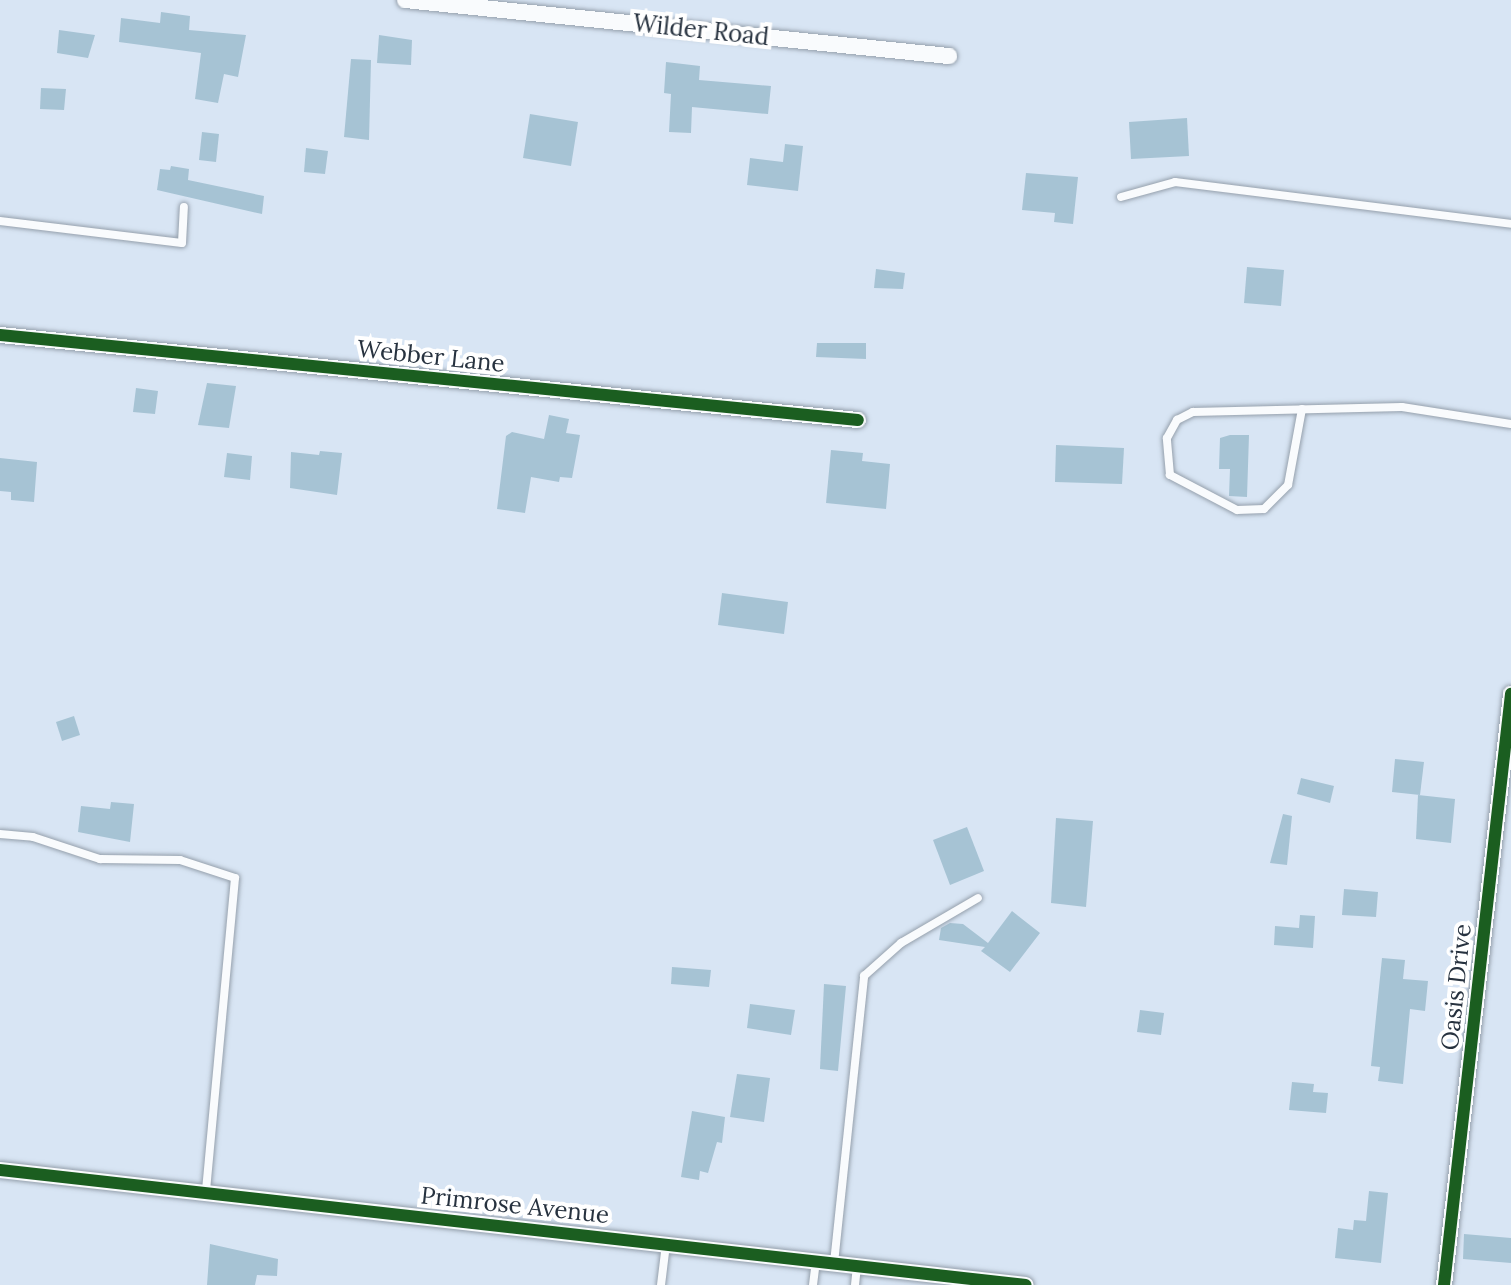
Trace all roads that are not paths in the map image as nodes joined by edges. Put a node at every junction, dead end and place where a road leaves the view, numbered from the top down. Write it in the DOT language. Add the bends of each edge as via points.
graph roads {
  1 [pos="405,0"];
  2 [pos="949,56"];
  3 [pos="1121,197"];
  4 [pos="184,207"];
  5 [pos="0,221"];
  6 [pos="1511,224"];
  7 [pos="0,335"];
  8 [pos="1302,409"];
  9 [pos="858,420"];
  10 [pos="1511,424"];
  11 [pos="1511,694"];
  12 [pos="1509,732"];
  13 [pos="0,834"];
  14 [pos="978,898"];
  15 [pos="0,1170"];
  16 [pos="206,1193"];
  17 [pos="666,1244"];
  18 [pos="816,1261"];
  19 [pos="834,1263"];
  20 [pos="857,1266"];
  21 [pos="662,1284"];
  22 [pos="813,1285"];
  23 [pos="855,1285"];
  24 [pos="1026,1285"];
  25 [pos="1444,1285"];
  1 -- 2 [label="street, Wilder Road"];
  3 -- 6 [label="lane" via="1175,182"];
  4 -- 5 [label="lane" via="182,243"];
  7 -- 9 [label="street, Webber Lane"];
  8 -- 8 [label="lane" via="1193,412 1177,420 1167,438 1170,475 1237,510 1264,509 1288,485"];
  8 -- 10 [label="lane" via="1402,407"];
  11 -- 12 [label="street, Oasis Drive"];
  12 -- 25 [label="street, Oasis Drive"];
  13 -- 16 [label="lane" via="33,837 100,859 180,860 235,878"];
  14 -- 19 [label="lane" via="901,943 864,976"];
  15 -- 16 [label="street, Primrose Avenue"];
  16 -- 17 [label="street, Primrose Avenue"];
  17 -- 18 [label="street, Primrose Avenue"];
  17 -- 21 [label="lane"];
  18 -- 19 [label="street, Primrose Avenue"];
  18 -- 22 [label="lane"];
  19 -- 20 [label="street, Primrose Avenue"];
  20 -- 23 [label="lane"];
  20 -- 24 [label="street, Primrose Avenue"];
}
